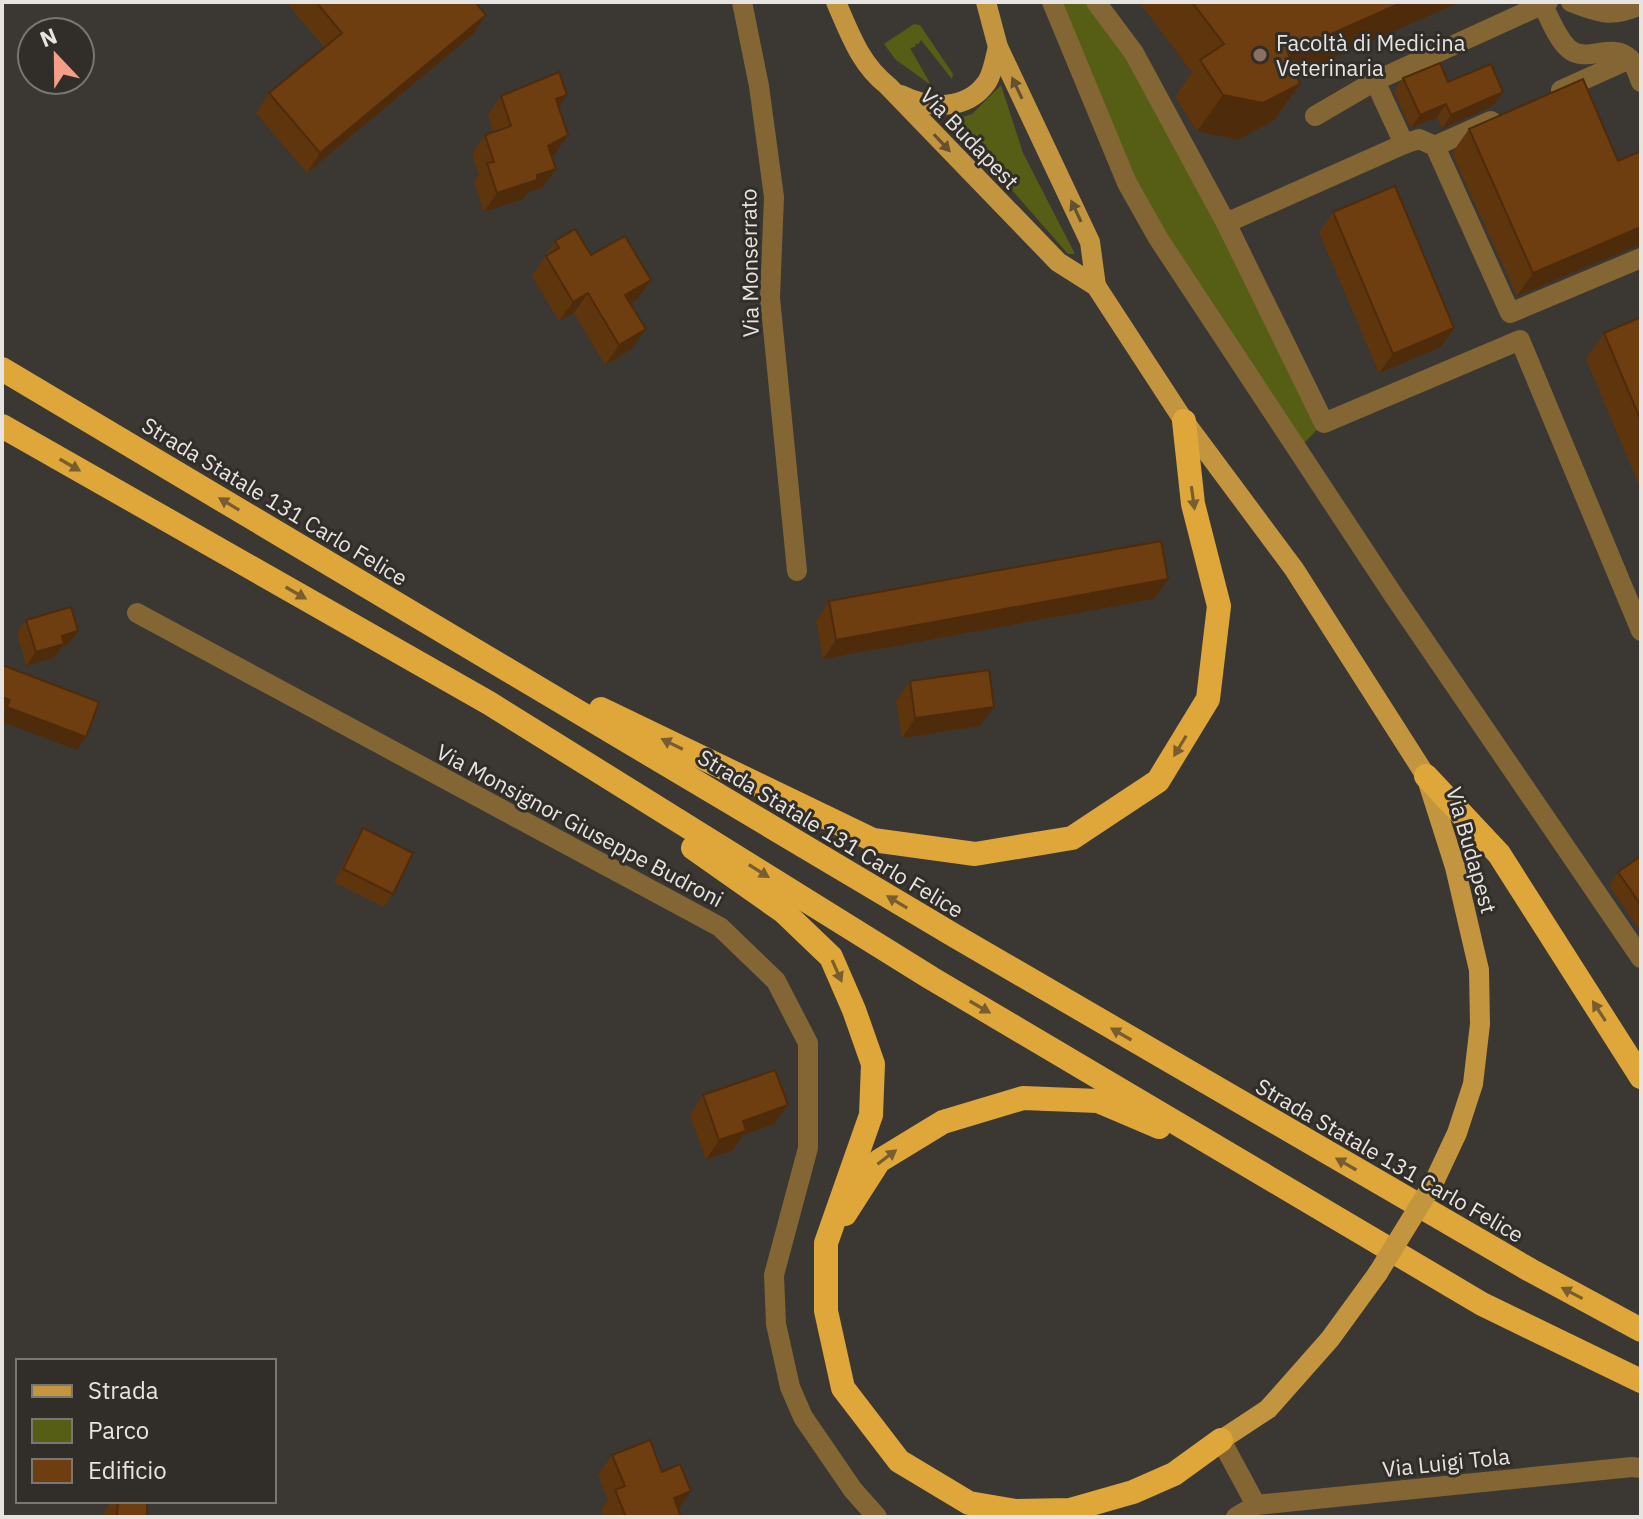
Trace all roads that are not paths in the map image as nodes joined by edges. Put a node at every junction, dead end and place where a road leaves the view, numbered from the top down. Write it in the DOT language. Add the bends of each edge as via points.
graph roads {
  1 [pos="742,2"];
  2 [pos="986,2"];
  3 [pos="1052,2"];
  4 [pos="1096,2"];
  5 [pos="1571,2"];
  6 [pos="836,3"];
  7 [pos="1545,3"];
  8 [pos="1641,5"];
  9 [pos="998,47"];
  10 [pos="1630,59"];
  11 [pos="1375,81"];
  12 [pos="1641,82"];
  13 [pos="888,86"];
  14 [pos="1547,96"];
  15 [pos="1505,115"];
  16 [pos="1315,116"];
  17 [pos="1404,144"];
  18 [pos="1435,146"];
  19 [pos="1226,223"];
  20 [pos="1641,258"];
  21 [pos="1096,286"];
  22 [pos="1510,313"];
  23 [pos="1520,340"];
  24 [pos="2,369"];
  25 [pos="1184,421"];
  26 [pos="2,426"];
  27 [pos="797,571"];
  28 [pos="137,613"];
  29 [pos="440,630"];
  30 [pos="1641,631"];
  31 [pos="489,703"];
  32 [pos="1426,776"];
  33 [pos="1641,958"];
  34 [pos="1641,1077"];
  35 [pos="1245,1162"];
  36 [pos="826,1243"];
  37 [pos="1641,1330"];
  38 [pos="1641,1381"];
  39 [pos="1221,1440"];
  40 [pos="1641,1468"];
  41 [pos="1256,1505"];
  42 [pos="877,1517"];
  43 [pos="1236,1517"];
  1 -- 27 [label="street, Via Monserrato" via="774,197 770,298"];
  2 -- 9 [label="main road, Via Budapest"];
  3 -- 33 [label="street" via="1127,183 1158,238"];
  4 -- 19 [label="street" via="1134,53"];
  5 -- 8 [label="street" via="1600,13"];
  6 -- 13 [label="main road, Via Budapest" via="860,57"];
  7 -- 10 [label="street" via="1566,47 1579,55 1615,51"];
  7 -- 11 [label="street"];
  9 -- 13 [label="main road" via="988,80 968,99 923,104"];
  21 -- 9 [label="main road, Via Budapest, one-way" via="1090,242"];
  10 -- 12 [label="street"];
  10 -- 14 [label="street"];
  11 -- 16 [label="street"];
  11 -- 17 [label="street"];
  13 -- 21 [label="main road, Via Budapest, one-way" via="1058,262"];
  15 -- 18 [label="street"];
  17 -- 18 [label="street" via="1419,139"];
  17 -- 19 [label="street"];
  18 -- 22 [label="street"];
  19 -- 23 [label="street" via="1324,423"];
  20 -- 22 [label="street"];
  21 -- 25 [label="main road, Via Budapest"];
  22 -- 23 [label="street"];
  23 -- 30 [label="street"];
  29 -- 24 [label="highway, Strada Statale 131 Carlo Felice, one-way"];
  25 -- 29 [label="highway, one-way" via="1193,504 1219,606 1208,699 1158,781 1072,838 975,854 873,840"];
  25 -- 32 [label="main road, Via Budapest" via="1294,569"];
  26 -- 31 [label="highway, one-way"];
  28 -- 42 [label="street, Via Monsignor Giuseppe Budroni" via="720,927 776,981 808,1043 808,1148 774,1275 776,1324 790,1387 803,1417"];
  37 -- 29 [label="highway, Strada Statale 131 Carlo Felice, one-way" via="1238,1102"];
  31 -- 35 [label="highway, one-way" via="931,978"];
  31 -- 36 [label="highway, one-way" via="784,912 831,957 873,1064 871,1115"];
  34 -- 32 [label="highway, one-way" via="1499,854"];
  32 -- 39 [label="main road, Via Budapest, bridge" via="1479,970 1473,1084 1434,1182 1378,1273 1330,1339 1268,1409"];
  36 -- 35 [label="highway, one-way" via="879,1161 943,1122 1023,1098 1098,1101"];
  35 -- 38 [label="highway" via="1482,1304"];
  36 -- 39 [label="highway" via="826,1311 843,1388 899,1461 969,1503 1016,1511 1070,1510 1174,1474"];
  39 -- 41 [label="street"];
  40 -- 41 [label="street, Via Luigi Tola"];
  41 -- 43 [label="street"];
}
